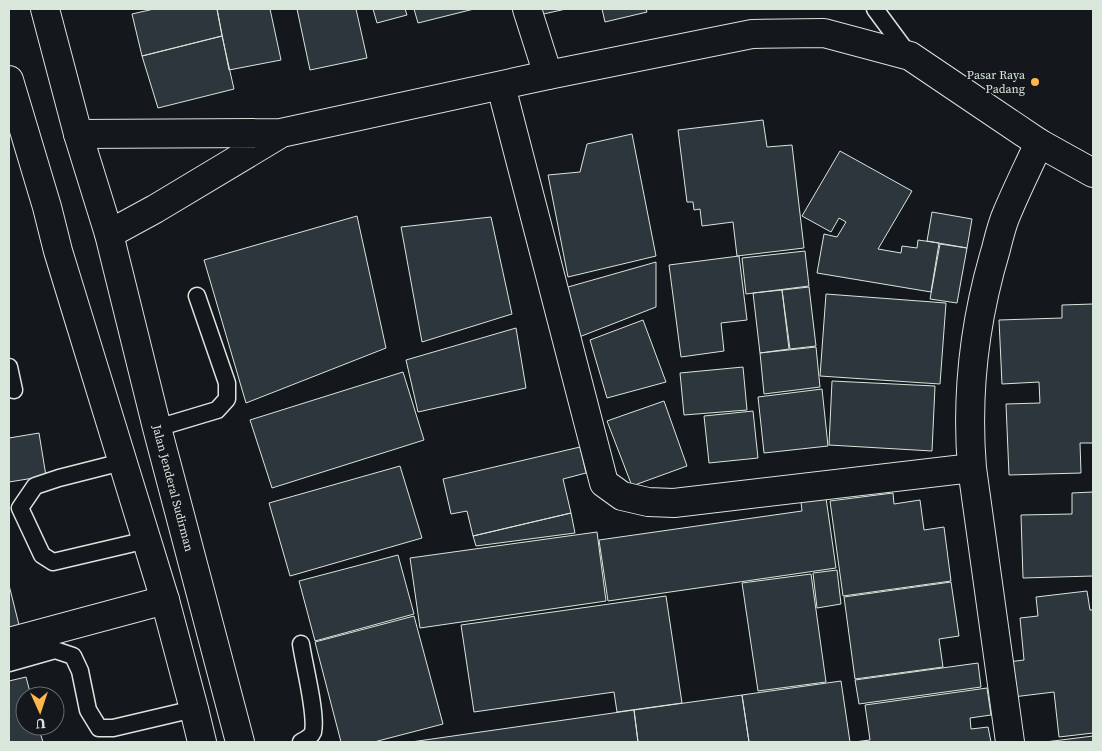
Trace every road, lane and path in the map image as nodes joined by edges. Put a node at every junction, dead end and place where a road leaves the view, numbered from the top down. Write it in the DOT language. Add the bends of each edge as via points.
graph roads {
  1 [pos="45,9"];
  2 [pos="527,9"];
  3 [pos="875,9"];
  4 [pos="910,56"];
  5 [pos="548,75"];
  6 [pos="9,80"];
  7 [pos="501,86"];
  8 [pos="14,116"];
  9 [pos="281,133"];
  10 [pos="78,134"];
  11 [pos="1039,144"];
  12 [pos="1093,173"];
  13 [pos="109,234"];
  14 [pos="197,296"];
  15 [pos="9,366"];
  16 [pos="14,390"];
  17 [pos="157,428"];
  18 [pos="122,462"];
  19 [pos="972,468"];
  20 [pos="146,540"];
  21 [pos="165,600"];
  22 [pos="9,642"];
  23 [pos="301,644"];
  24 [pos="9,663"];
  25 [pos="194,709"];
  26 [pos="202,742"];
  27 [pos="240,742"];
  28 [pos="301,742"];
  29 [pos="1010,742"];
  1 -- 10 [label="main road, Jalan Jenderal Sudirman"];
  2 -- 5 [label="main road"];
  3 -- 4 [label="lane"];
  4 -- 5 [label="main road" via="824,33 752,34"];
  4 -- 11 [label="main road"];
  5 -- 7 [label="main road"];
  6 -- 8 [label="main road"];
  7 -- 9 [label="main road"];
  7 -- 19 [label="main road" via="604,483 622,496 674,503"];
  8 -- 18 [label="main road" via="47,207"];
  9 -- 10 [label="main road"];
  9 -- 13 [label="main road"];
  10 -- 13 [label="main road, Jalan Jenderal Sudirman"];
  11 -- 12 [label="main road"];
  11 -- 19 [label="main road" via="1006,214 978,322 971,404"];
  13 -- 17 [label="main road, Jalan Jenderal Sudirman"];
  14 -- 17 [label="lane" via="227,383 227,399 217,410"];
  15 -- 16 [label="lane"];
  17 -- 27 [label="main road, Jalan Jenderal Sudirman"];
  18 -- 20 [label="main road"];
  18 -- 20 [label="lane" via="35,486 20,508 42,555 53,562"];
  19 -- 29 [label="main road"];
  20 -- 21 [label="main road"];
  21 -- 22 [label="main road"];
  21 -- 25 [label="main road"];
  23 -- 28 [label="lane" via="313,714 312,733"];
  24 -- 25 [label="lane" via="56,650 74,656 88,710 99,728 113,728"];
  25 -- 26 [label="main road"];
}
